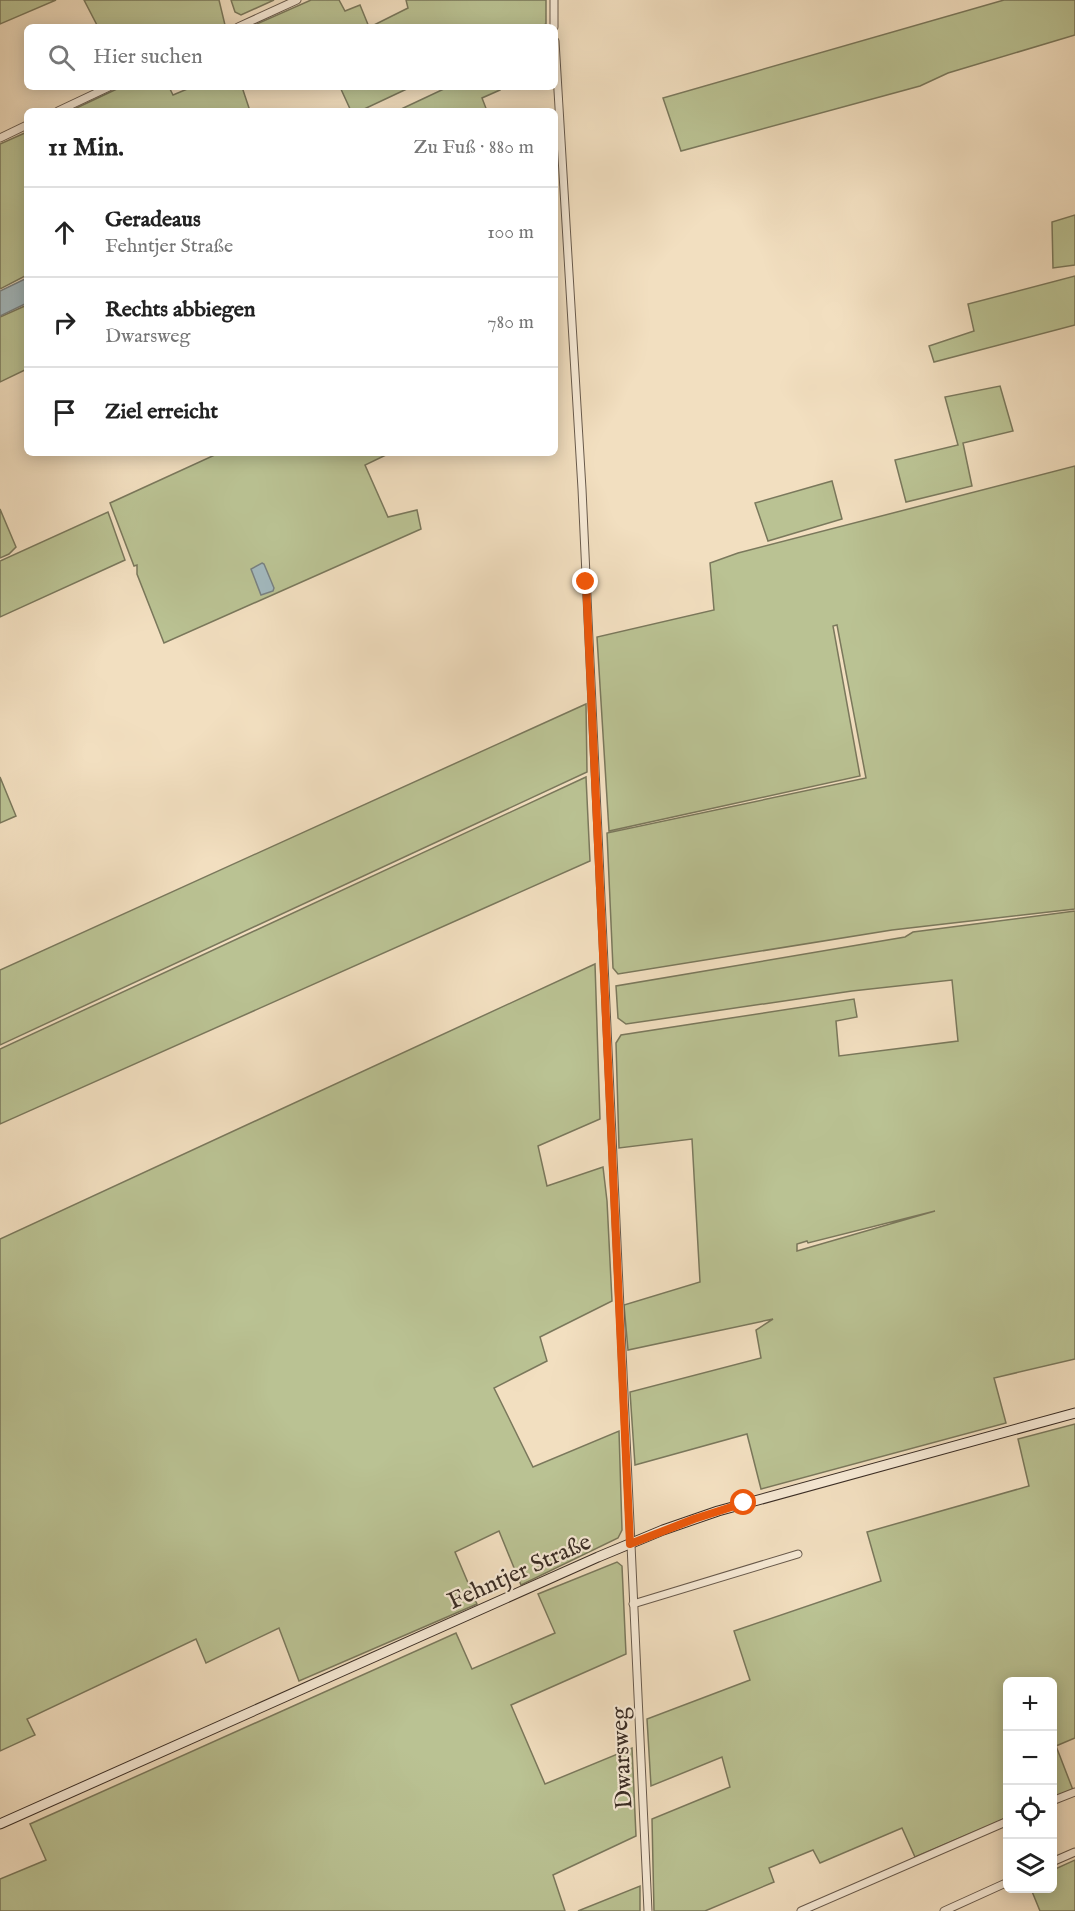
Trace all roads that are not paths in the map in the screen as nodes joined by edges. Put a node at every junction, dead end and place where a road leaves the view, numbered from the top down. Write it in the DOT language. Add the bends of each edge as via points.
graph roads {
  1 [pos="297,0"];
  2 [pos="554,0"];
  3 [pos="245,24"];
  4 [pos="554,24"];
  5 [pos="103,90"];
  6 [pos="558,90"];
  7 [pos="64,108"];
  8 [pos="24,126"];
  9 [pos="0,138"];
  10 [pos="1075,1413"];
  11 [pos="630,1544"];
  12 [pos="798,1554"];
  13 [pos="633,1604"];
  14 [pos="1075,1792"];
  15 [pos="1057,1799"];
  16 [pos="1003,1823"];
  17 [pos="0,1824"];
  18 [pos="1075,1852"];
  19 [pos="1057,1860"];
  20 [pos="1003,1884"];
  21 [pos="648,1911"];
  22 [pos="801,1911"];
  23 [pos="944,1911"];
  1 -- 3 [label="street"];
  2 -- 4 [label="street"];
  5 -- 7 [label="street"];
  6 -- 11 [label="street, Dwarsweg" via="583,501"];
  8 -- 9 [label="street"];
  10 -- 11 [label="street, Fehntjer Straße" via="718,1511"];
  11 -- 13 [label="street, Dwarsweg"];
  11 -- 17 [label="street, Fehntjer Straße"];
  12 -- 13 [label="street"];
  13 -- 21 [label="street, Dwarsweg"];
  14 -- 15 [label="street"];
  16 -- 22 [label="street"];
  18 -- 19 [label="street"];
  20 -- 23 [label="street"];
}
